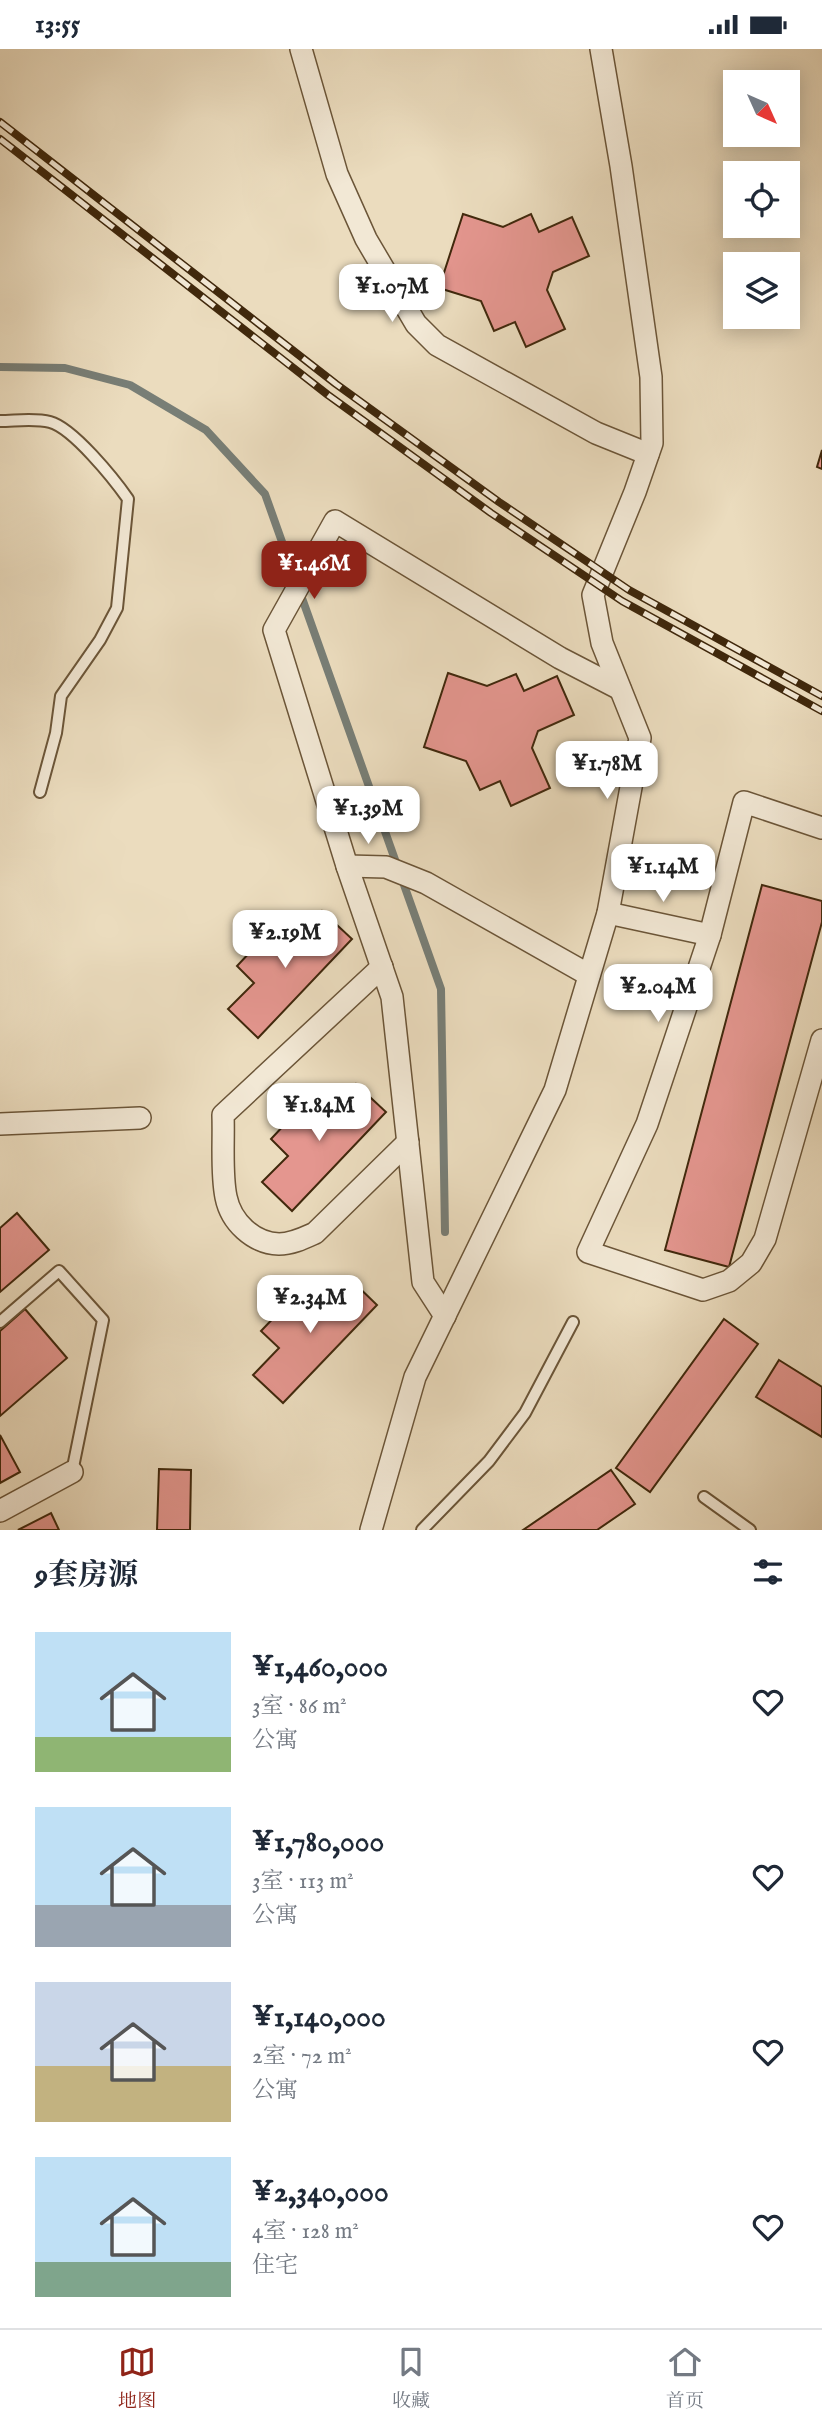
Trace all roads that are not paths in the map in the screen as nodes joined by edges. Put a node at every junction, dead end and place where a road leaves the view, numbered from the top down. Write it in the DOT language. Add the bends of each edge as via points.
graph roads {
  1 [pos="301,49"];
  2 [pos="601,49"];
  3 [pos="0,421"];
  4 [pos="648,454"];
  5 [pos="620,689"];
  6 [pos="40,792"];
  7 [pos="822,828"];
  8 [pos="347,866"];
  9 [pos="608,913"];
  10 [pos="710,935"];
  11 [pos="382,967"];
  12 [pos="589,975"];
  13 [pos="822,1041"];
  14 [pos="140,1118"];
  15 [pos="0,1124"];
  16 [pos="408,1142"];
  17 [pos="445,1316"];
  18 [pos="0,1322"];
  19 [pos="573,1322"];
  20 [pos="72,1472"];
  21 [pos="704,1497"];
  22 [pos="0,1511"];
  23 [pos="371,1530"];
  24 [pos="422,1530"];
  25 [pos="750,1530"];
  1 -- 4 [label="street" via="337,174 366,239 416,324 437,345 596,433"];
  2 -- 4 [label="street" via="651,377 652,443"];
  3 -- 6 [label="lane" via="51,422 108,471 128,499 117,608 61,696"];
  4 -- 5 [label="street" via="593,595 602,643"];
  5 -- 8 [label="street" via="560,658 335,521 274,630"];
  5 -- 9 [label="street" via="640,738"];
  7 -- 10 [label="street" via="744,802"];
  8 -- 11 [label="street"];
  8 -- 12 [label="street" via="386,867 426,883"];
  9 -- 10 [label="street"];
  9 -- 12 [label="street"];
  10 -- 13 [label="street" via="647,1123 588,1252 703,1290 729,1281 751,1263 765,1240"];
  11 -- 16 [label="street" via="392,997"];
  11 -- 16 [label="street" via="223,1115 226,1197 232,1215 260,1240 298,1241 315,1233"];
  12 -- 17 [label="street" via="555,1090"];
  14 -- 15 [label="street"];
  16 -- 17 [label="street" via="423,1282"];
  17 -- 23 [label="street" via="415,1377"];
  18 -- 20 [label="lane" via="59,1271 103,1321"];
  19 -- 24 [label="lane" via="525,1413 488,1461"];
  20 -- 22 [label="street"];
  21 -- 25 [label="lane"];
}
